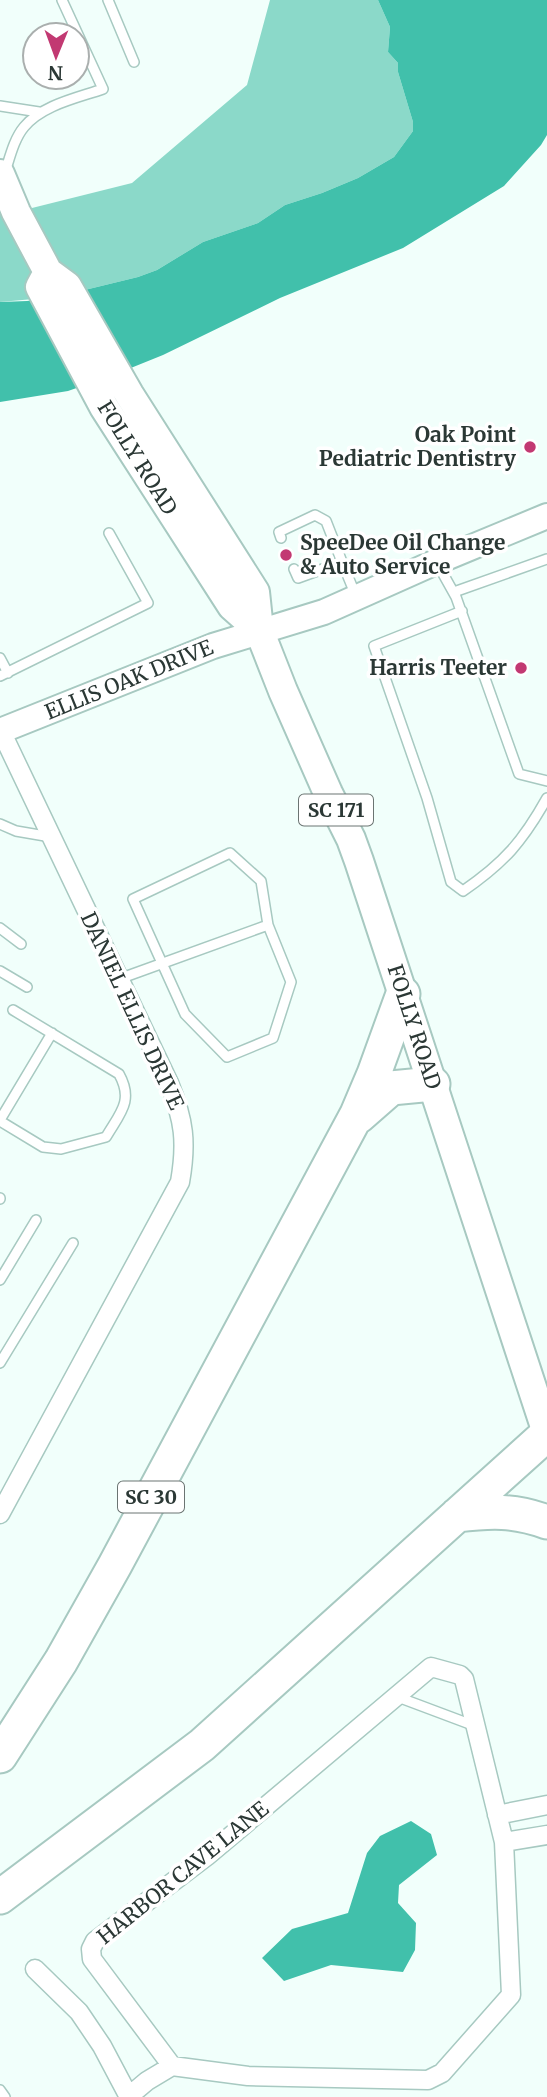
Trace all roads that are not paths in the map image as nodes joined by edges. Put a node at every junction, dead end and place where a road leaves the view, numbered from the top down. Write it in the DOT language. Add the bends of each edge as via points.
graph roads {
  1 [pos="62,0"];
  2 [pos="108,0"];
  3 [pos="134,62"];
  4 [pos="0,106"];
  5 [pos="39,112"];
  6 [pos="1,177"];
  7 [pos="48,272"];
  8 [pos="547,516"];
  9 [pos="109,533"];
  10 [pos="281,538"];
  11 [pos="547,559"];
  12 [pos="342,562"];
  13 [pos="436,562"];
  14 [pos="294,569"];
  15 [pos="454,592"];
  16 [pos="356,597"];
  17 [pos="462,611"];
  18 [pos="259,630"];
  19 [pos="0,658"];
  20 [pos="4,674"];
  21 [pos="0,730"];
  22 [pos="547,781"];
  23 [pos="547,798"];
  24 [pos="0,824"];
  25 [pos="51,837"];
  26 [pos="268,925"];
  27 [pos="0,928"];
  28 [pos="21,944"];
  29 [pos="164,963"];
  30 [pos="0,971"];
  31 [pos="119,979"];
  32 [pos="27,987"];
  33 [pos="403,994"];
  34 [pos="13,1010"];
  35 [pos="52,1033"];
  36 [pos="433,1084"];
  37 [pos="0,1120"];
  38 [pos="352,1122"];
  39 [pos="36,1220"];
  40 [pos="73,1243"];
  41 [pos="0,1280"];
  42 [pos="0,1363"];
  43 [pos="547,1434"];
  44 [pos="0,1514"];
  45 [pos="457,1515"];
  46 [pos="547,1522"];
  47 [pos="395,1696"];
  48 [pos="475,1726"];
  49 [pos="0,1756"];
  50 [pos="547,1805"];
  51 [pos="497,1815"];
  52 [pos="547,1835"];
  53 [pos="503,1842"];
  54 [pos="0,1897"];
  55 [pos="35,1969"];
  56 [pos="172,2066"];
  57 [pos="0,2090"];
  58 [pos="5,2097"];
  59 [pos="129,2097"];
  1 -- 5 [label="lane" via="103,89"];
  2 -- 3 [label="lane"];
  4 -- 5 [label="lane"];
  5 -- 6 [label="lane" via="16,140"];
  6 -- 7 [label="main road, FOLLY ROAD / SC 171"];
  7 -- 18 [label="main road, FOLLY ROAD / SC 171" via="67,286 129,394 255,592"];
  7 -- 18 [label="main road, FOLLY ROAD / SC 171" via="40,287 104,407 232,606"];
  8 -- 13 [label="street, ELLIS OAK DRIVE"];
  9 -- 20 [label="lane" via="148,603"];
  10 -- 12 [label="lane" via="279,532 315,515 326,521"];
  11 -- 15 [label="lane"];
  12 -- 14 [label="lane" via="298,578"];
  12 -- 16 [label="lane"];
  13 -- 15 [label="lane"];
  13 -- 16 [label="street, ELLIS OAK DRIVE"];
  15 -- 17 [label="lane"];
  16 -- 18 [label="street, ELLIS OAK DRIVE" via="324,612"];
  17 -- 22 [label="lane" via="519,774"];
  17 -- 23 [label="lane" via="374,646 451,882 463,891 490,873 526,835"];
  18 -- 21 [label="street, ELLIS OAK DRIVE"];
  18 -- 33 [label="main road, FOLLY ROAD / SC 171" via="351,839"];
  19 -- 20 [label="lane"];
  21 -- 25 [label="street, DANIEL ELLIS DRIVE"];
  24 -- 25 [label="lane"];
  25 -- 31 [label="street, DANIEL ELLIS DRIVE"];
  26 -- 29 [label="lane"];
  26 -- 29 [label="lane" via="261,881 230,853 134,899"];
  26 -- 29 [label="lane" via="291,982 274,1038 227,1057 186,1014"];
  27 -- 28 [label="lane"];
  29 -- 31 [label="lane"];
  30 -- 32 [label="lane"];
  31 -- 44 [label="street, DANIEL ELLIS DRIVE" via="181,1113 184,1159 180,1182"];
  33 -- 36 [label="main road, FOLLY ROAD / SC 171"];
  33 -- 38 [label="highway, SC 30"];
  34 -- 35 [label="lane"];
  35 -- 37 [label="lane"];
  35 -- 37 [label="lane" via="119,1074 126,1085 127,1102 106,1137 61,1149 43,1147"];
  36 -- 38 [label="highway" via="391,1088"];
  36 -- 43 [label="main road, FOLLY ROAD / SC 171"];
  38 -- 49 [label="highway, SC 30" via="115,1565"];
  39 -- 41 [label="lane"];
  40 -- 42 [label="lane"];
  43 -- 45 [label="highway"];
  45 -- 46 [label="highway" via="523,1513"];
  45 -- 54 [label="highway" via="202,1745"];
  47 -- 48 [label="lane"];
  47 -- 48 [label="street, HARBOR CAVE LANE" via="431,1667 460,1675"];
  47 -- 56 [label="street, HARBOR CAVE LANE" via="207,1856 94,1941 92,1959"];
  48 -- 51 [label="street, HARBOR CAVE LANE"];
  50 -- 51 [label="street"];
  51 -- 53 [label="street, HARBOR CAVE LANE"];
  52 -- 53 [label="street"];
  53 -- 56 [label="street, HARBOR CAVE LANE" via="511,1995 436,2078 248,2076"];
  55 -- 59 [label="street" via="79,2012"];
  56 -- 59 [label="street"];
  57 -- 58 [label="lane"];
}
